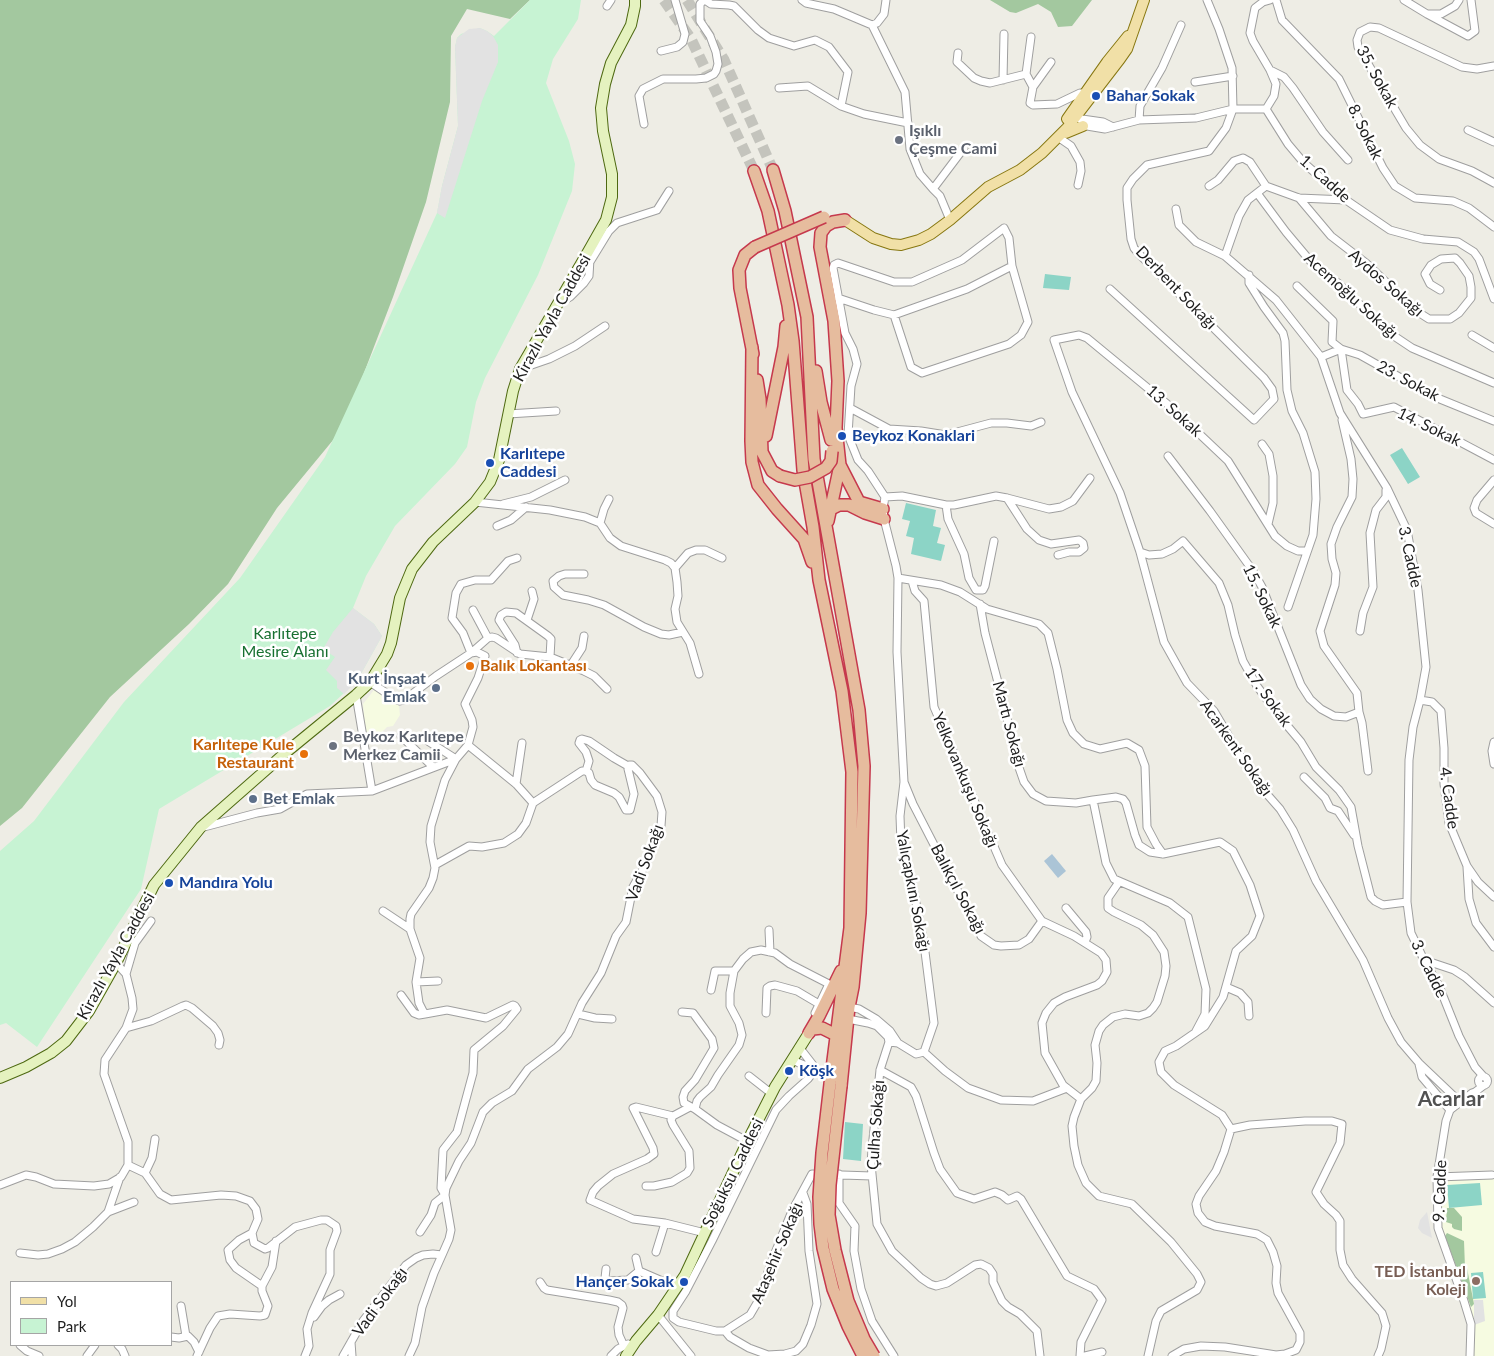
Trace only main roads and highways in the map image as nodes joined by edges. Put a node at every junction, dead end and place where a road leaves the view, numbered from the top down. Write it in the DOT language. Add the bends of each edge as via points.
graph roads {
  1 [pos="635,0"];
  2 [pos="1144,0"];
  3 [pos="1132,31"];
  4 [pos="1097,75"];
  5 [pos="1086,98"];
  6 [pos="1072,118"];
  7 [pos="1058,138"];
  8 [pos="773,170"];
  9 [pos="754,171"];
  10 [pos="845,220"];
  11 [pos="788,305"];
  12 [pos="807,317"];
  13 [pos="836,340"];
  14 [pos="752,347"];
  15 [pos="832,445"];
  16 [pos="762,452"];
  17 [pos="840,464"];
  18 [pos="829,510"];
  19 [pos="827,532"];
  20 [pos="819,580"];
  21 [pos="848,947"];
  22 [pos="846,960"];
  23 [pos="829,984"];
  24 [pos="844,1013"];
  25 [pos="819,1016"];
  26 [pos="811,1031"];
  27 [pos="836,1035"];
  28 [pos="0,1078"];
  29 [pos="836,1085"];
  30 [pos="625,1351"];
  31 [pos="863,1356"];
  32 [pos="874,1356"];
  1 -- 28 [label="main road, Kirazlı Yayla Caddesi" via="631,25 611,63 605,84 603,131 612,174 612,197 606,220 520,369 499,460 490,482 412,569 400,598 392,643 370,682 201,827 154,885 89,1011 66,1041 43,1058"];
  2 -- 3 [label="main road"];
  3 -- 4 [label="main road"];
  3 -- 5 [label="main road" via="1127,49"];
  4 -- 5 [label="main road"];
  4 -- 6 [label="main road"];
  5 -- 6 [label="main road"];
  5 -- 7 [label="main road" via="1086,123"];
  6 -- 7 [label="main road"];
  7 -- 10 [label="main road" via="1020,170 988,188 950,220 919,240 891,244 873,238"];
  8 -- 12 [label="highway"];
  9 -- 11 [label="highway" via="768,211"];
  10 -- 13 [label="highway" via="833,222 821,233 820,247"];
  10 -- 14 [label="highway, bridge" via="841,215 831,213 755,247 746,255 739,270 740,288"];
  11 -- 16 [label="highway" via="784,347"];
  11 -- 20 [label="highway" via="803,470"];
  12 -- 15 [label="highway" via="821,402"];
  12 -- 19 [label="highway" via="814,458"];
  13 -- 15 [label="highway"];
  13 -- 17 [label="highway" via="836,428"];
  14 -- 16 [label="highway" via="760,399"];
  14 -- 20 [label="highway" via="751,441 758,485 804,539"];
  15 -- 16 [label="highway, bridge" via="831,461 826,468 810,477 795,480 772,471"];
  17 -- 18 [label="highway"];
  17 -- 18 [label="highway" via="859,502 883,514 864,513 849,505"];
  18 -- 19 [label="highway"];
  19 -- 24 [label="highway" via="859,710 864,766 860,913 853,987"];
  20 -- 21 [label="highway" via="842,691 852,772"];
  21 -- 22 [label="highway"];
  21 -- 23 [label="highway"];
  22 -- 24 [label="highway"];
  22 -- 25 [label="highway"];
  24 -- 25 [label="highway" via="828,1010"];
  24 -- 26 [label="highway"];
  24 -- 27 [label="highway"];
  24 -- 29 [label="highway"];
  25 -- 26 [label="highway"];
  26 -- 27 [label="highway" via="822,1028"];
  26 -- 30 [label="main road, Soğuksu Caddesi" via="747,1141 685,1275 658,1315"];
  27 -- 29 [label="highway"];
  29 -- 31 [label="highway, bridge" via="822,1153 820,1224 833,1289"];
  29 -- 32 [label="highway, bridge" via="829,1215 848,1301"];
}
